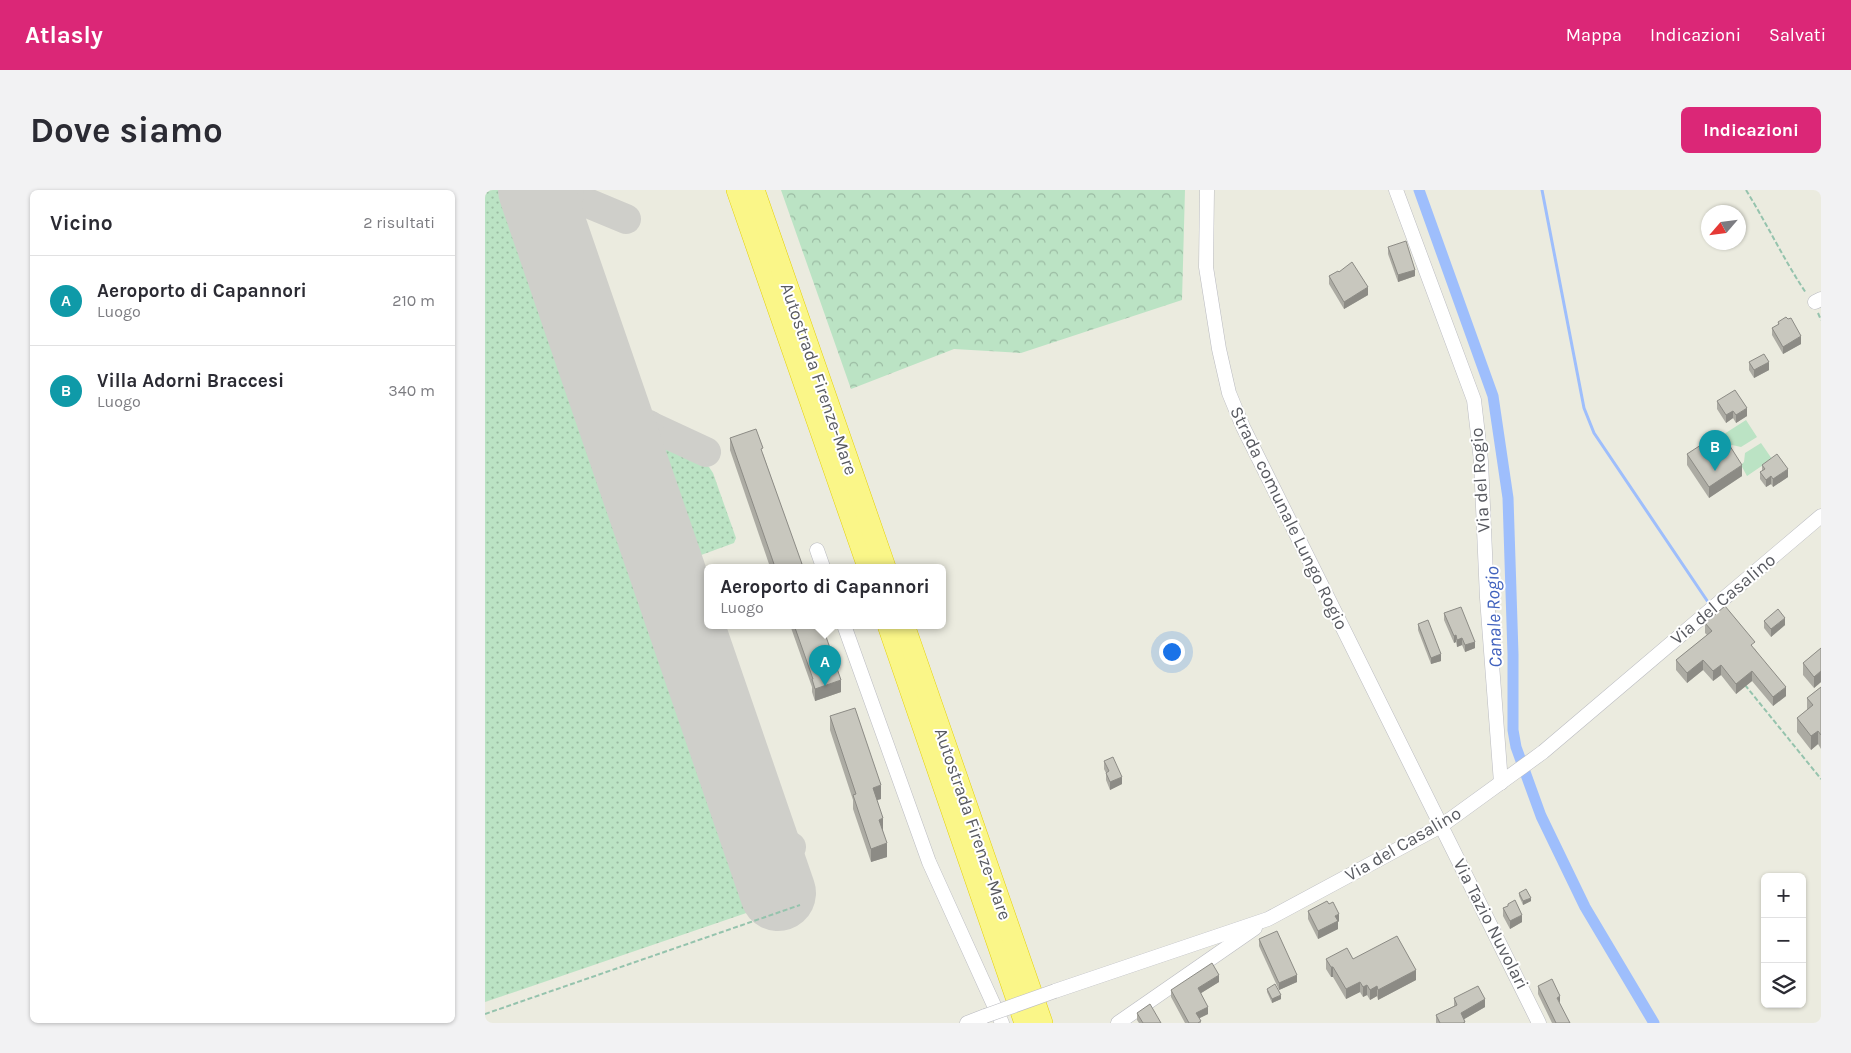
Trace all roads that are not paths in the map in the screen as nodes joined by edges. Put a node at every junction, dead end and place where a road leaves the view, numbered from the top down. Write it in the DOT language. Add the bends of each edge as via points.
graph roads {
  1 [pos="737,190"];
  2 [pos="754,190"];
  3 [pos="1207,190"];
  4 [pos="1396,190"];
  5 [pos="1821,516"];
  6 [pos="817,550"];
  7 [pos="822,564"];
  8 [pos="867,564"];
  9 [pos="884,564"];
  10 [pos="845,629"];
  11 [pos="889,629"];
  12 [pos="906,629"];
  13 [pos="1501,783"];
  14 [pos="1441,826"];
  15 [pos="1268,918"];
  16 [pos="967,1023"];
  17 [pos="1002,1023"];
  18 [pos="1025,1023"];
  19 [pos="1042,1023"];
  20 [pos="1118,1023"];
  21 [pos="1539,1023"];
  1 -- 8 [label="highway, Autostrada Firenze-Mare"];
  2 -- 9 [label="highway, Autostrada Firenze-Mare"];
  3 -- 14 [label="street, Strada comunale Lungo Rogio" via="1207,267 1229,393"];
  4 -- 13 [label="street, Via del Rogio" via="1474,400 1481,461 1487,598"];
  5 -- 13 [label="street, Via del Casalino"];
  6 -- 7 [label="street"];
  10 -- 17 [label="street" via="929,862"];
  11 -- 18 [label="highway, Autostrada Firenze-Mare"];
  12 -- 19 [label="highway, Autostrada Firenze-Mare"];
  13 -- 14 [label="street, Via del Casalino"];
  14 -- 15 [label="street, Via del Casalino"];
  14 -- 21 [label="street, Via Tazio Nuvolari"];
  15 -- 16 [label="street, Via del Casalino, bridge"];
  15 -- 20 [label="street"];
}
